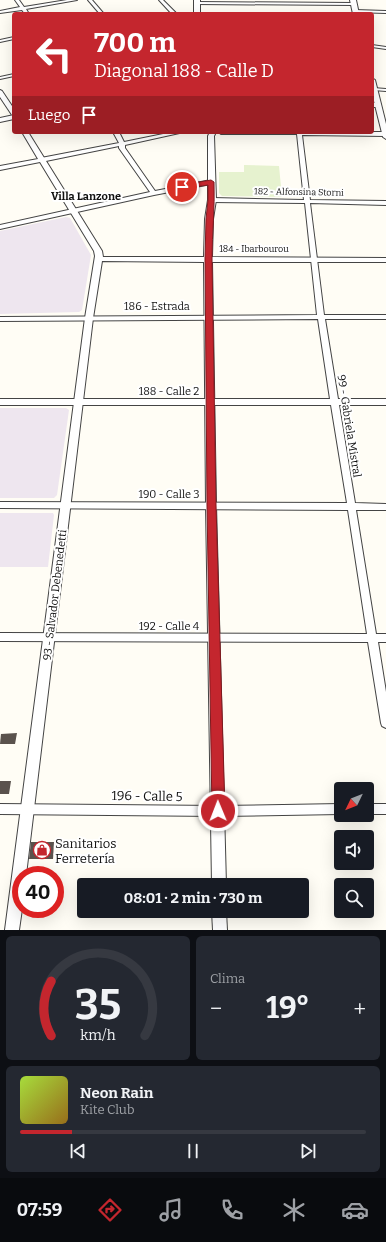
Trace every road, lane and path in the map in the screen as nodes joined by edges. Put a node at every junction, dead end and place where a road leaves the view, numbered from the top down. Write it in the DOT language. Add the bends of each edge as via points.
graph roads {
  1 [pos="17,0"];
  2 [pos="75,0"];
  3 [pos="90,0"];
  4 [pos="161,0"];
  5 [pos="197,1"];
  6 [pos="354,2"];
  7 [pos="23,8"];
  8 [pos="0,12"];
  9 [pos="26,12"];
  10 [pos="100,12"];
  11 [pos="173,12"];
  12 [pos="197,12"];
  13 [pos="356,12"];
  14 [pos="374,12"];
  15 [pos="386,12"];
  16 [pos="12,38"];
  17 [pos="0,41"];
  18 [pos="374,46"];
  19 [pos="386,48"];
  20 [pos="12,75"];
  21 [pos="0,78"];
  22 [pos="374,87"];
  23 [pos="375,90"];
  24 [pos="386,90"];
  25 [pos="0,92"];
  26 [pos="375,105"];
  27 [pos="12,113"];
  28 [pos="12,117"];
  29 [pos="0,120"];
  30 [pos="26,134"];
  31 [pos="117,134"];
  32 [pos="171,134"];
  33 [pos="212,134"];
  34 [pos="299,134"];
  35 [pos="357,134"];
  36 [pos="386,135"];
  37 [pos="122,144"];
  38 [pos="41,160"];
  39 [pos="0,168"];
  40 [pos="211,182"];
  41 [pos="154,193"];
  42 [pos="212,200"];
  43 [pos="307,201"];
  44 [pos="386,203"];
  45 [pos="73,211"];
  46 [pos="0,227"];
  47 [pos="99,259"];
  48 [pos="208,259"];
  49 [pos="314,259"];
  50 [pos="386,260"];
  51 [pos="210,317"];
  52 [pos="321,317"];
  53 [pos="386,317"];
  54 [pos="89,318"];
  55 [pos="0,319"];
  56 [pos="0,402"];
  57 [pos="79,402"];
  58 [pos="211,402"];
  59 [pos="334,402"];
  60 [pos="386,402"];
  61 [pos="0,505"];
  62 [pos="66,505"];
  63 [pos="211,505"];
  64 [pos="352,507"];
  65 [pos="386,507"];
  66 [pos="0,637"];
  67 [pos="49,637"];
  68 [pos="214,638"];
  69 [pos="373,638"];
  70 [pos="386,638"];
  71 [pos="386,723"];
  72 [pos="0,808"];
  73 [pos="28,809"];
  74 [pos="334,809"];
  75 [pos="374,809"];
  76 [pos="386,809"];
  77 [pos="218,811"];
  78 [pos="219,878"];
  79 [pos="219,918"];
  80 [pos="12,930"];
  81 [pos="220,930"];
  1 -- 7 [label="street"];
  2 -- 7 [label="street"];
  3 -- 10 [label="street"];
  4 -- 11 [label="street"];
  5 -- 6 [label="street"];
  5 -- 12 [label="street"];
  6 -- 13 [label="street"];
  7 -- 8 [label="street"];
  7 -- 9 [label="street"];
  14 -- 15 [label="street"];
  16 -- 17 [label="street"];
  18 -- 19 [label="street"];
  20 -- 21 [label="street"];
  22 -- 23 [label="street"];
  23 -- 24 [label="street"];
  23 -- 26 [label="street"];
  25 -- 27 [label="street"];
  26 -- 36 [label="street"];
  28 -- 29 [label="street"];
  30 -- 38 [label="street"];
  31 -- 37 [label="street"];
  32 -- 37 [label="street"];
  33 -- 40 [label="street"];
  34 -- 43 [label="street, 99 - Gabriela Mistral"];
  35 -- 36 [label="street"];
  37 -- 38 [label="street"];
  37 -- 41 [label="street" via="122,148"];
  38 -- 39 [label="street"];
  38 -- 45 [label="street"];
  40 -- 41 [label="street"];
  40 -- 42 [label="street"];
  41 -- 45 [label="street"];
  42 -- 43 [label="street, 182 - Alfonsina Storni"];
  42 -- 48 [label="street"];
  43 -- 44 [label="street, 182 - Alfonsina Storni"];
  43 -- 49 [label="street, 99 - Gabriela Mistral"];
  45 -- 46 [label="street"];
  45 -- 47 [label="street" via="98,251"];
  47 -- 48 [label="street, 184 - Ibarbourou"];
  47 -- 54 [label="street, 93 - Salvador Debenedetti"];
  48 -- 49 [label="street, 184 - Ibarbourou"];
  48 -- 51 [label="street"];
  49 -- 50 [label="street, 184 - Ibarbourou"];
  49 -- 52 [label="street, 99 - Gabriela Mistral"];
  51 -- 52 [label="street, 186 - Estrada"];
  51 -- 54 [label="street, 186 - Estrada"];
  51 -- 58 [label="street"];
  52 -- 53 [label="street, 186 - Estrada"];
  52 -- 59 [label="street, 99 - Gabriela Mistral"];
  54 -- 55 [label="street, 186 - Estrada"];
  54 -- 57 [label="street, 93 - Salvador Debenedetti"];
  56 -- 57 [label="street, 188 - Calle 2"];
  57 -- 58 [label="street, 188 - Calle 2"];
  57 -- 62 [label="street, 93 - Salvador Debenedetti"];
  58 -- 59 [label="street, 188 - Calle 2"];
  58 -- 63 [label="street"];
  59 -- 60 [label="street, 188 - Calle 2"];
  59 -- 64 [label="street, 99 - Gabriela Mistral"];
  61 -- 62 [label="street, 190 - Calle 3"];
  62 -- 63 [label="street, 190 - Calle 3"];
  62 -- 67 [label="street, 93 - Salvador Debenedetti"];
  63 -- 64 [label="street, 190 - Calle 3"];
  63 -- 68 [label="street"];
  64 -- 65 [label="street, 190 - Calle 3"];
  64 -- 69 [label="street, 99 - Gabriela Mistral"];
  66 -- 67 [label="street, 192 - Calle 4"];
  67 -- 68 [label="street, 192 - Calle 4"];
  67 -- 73 [label="street, 93 - Salvador Debenedetti"];
  68 -- 69 [label="street, 192 - Calle 4"];
  68 -- 77 [label="street"];
  69 -- 70 [label="street, 192 - Calle 4"];
  69 -- 71 [label="street, 99 - Gabriela Mistral"];
  72 -- 73 [label="street, 196 - Calle 5"];
  73 -- 77 [label="street, 196 - Calle 5"];
  73 -- 80 [label="street, 93 - Salvador Debenedetti"];
  74 -- 77 [label="street, 196 - Calle 5"];
  75 -- 76 [label="street"];
  77 -- 78 [label="street"];
  79 -- 81 [label="street"];
}
